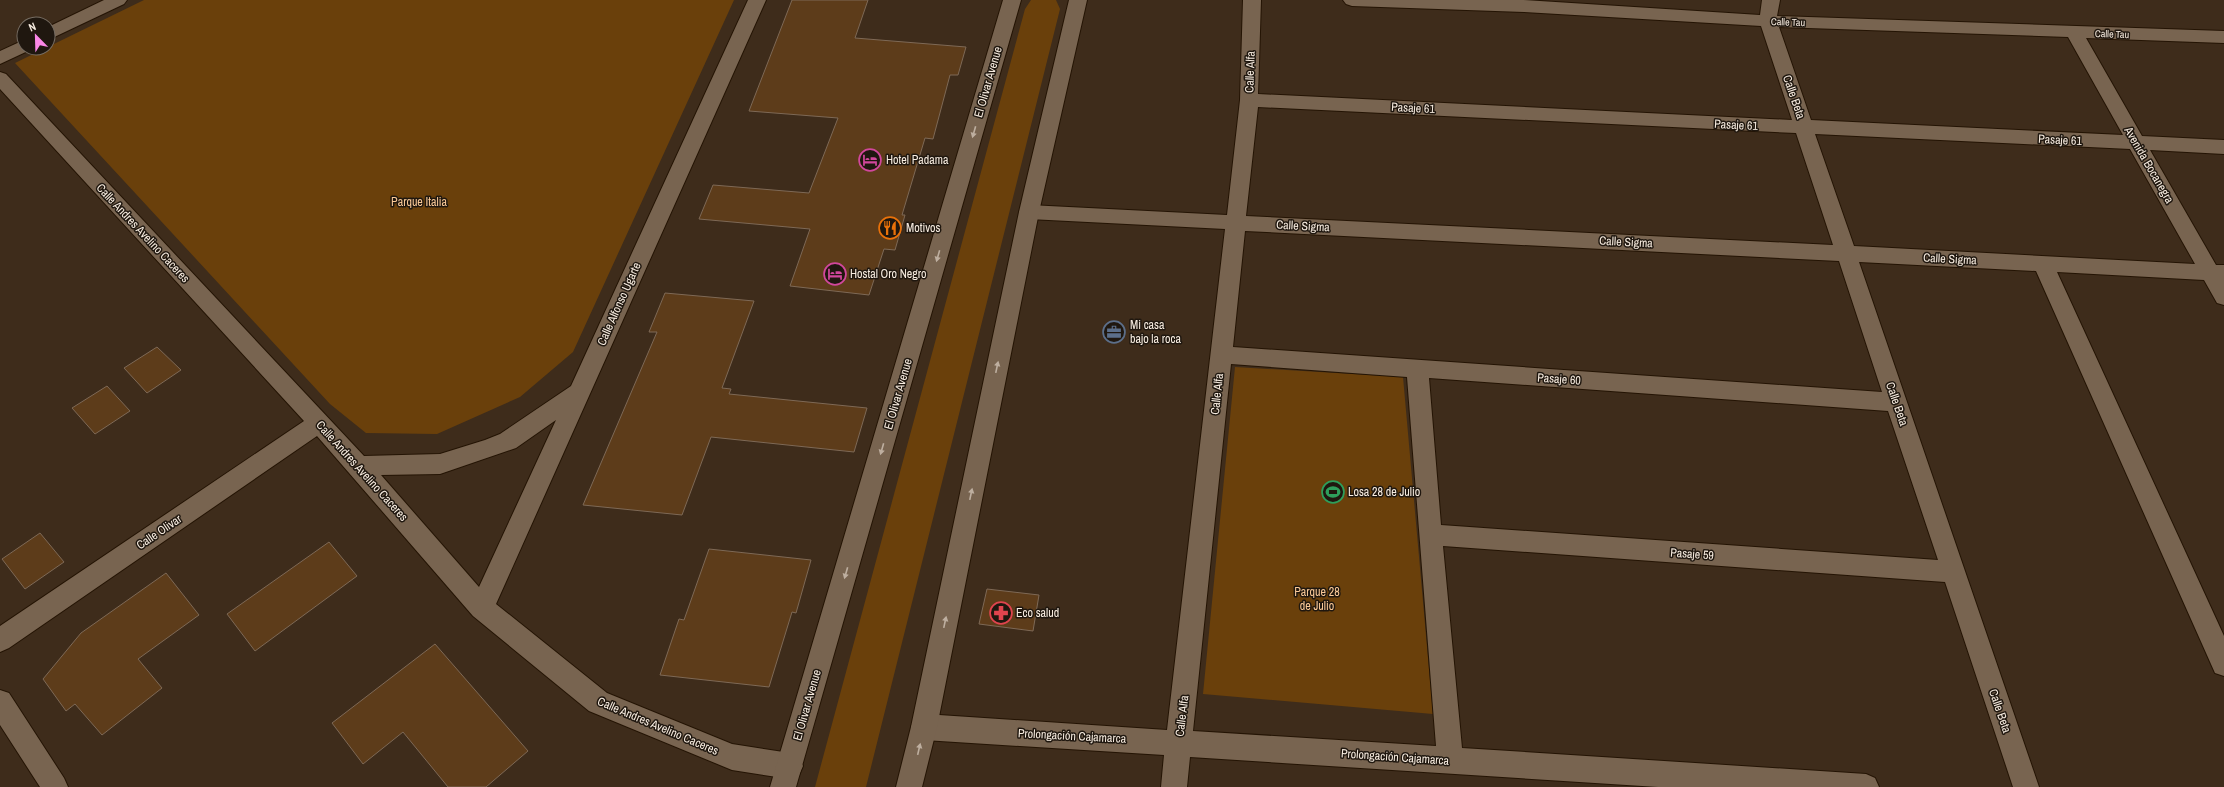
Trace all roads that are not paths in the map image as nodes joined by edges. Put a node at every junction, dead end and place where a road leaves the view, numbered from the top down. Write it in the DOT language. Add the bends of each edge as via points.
graph roads {
  1 [pos="118,0"];
  2 [pos="757,0"];
  3 [pos="1012,0"];
  4 [pos="1078,0"];
  5 [pos="1252,0"];
  6 [pos="1352,0"];
  7 [pos="1525,3"];
  8 [pos="1770,10"];
  9 [pos="56,30"];
  10 [pos="2074,33"];
  11 [pos="2224,37"];
  12 [pos="16,50"];
  13 [pos="0,58"];
  14 [pos="0,78"];
  15 [pos="1249,100"];
  16 [pos="1805,128"];
  17 [pos="2136,144"];
  18 [pos="2224,148"];
  19 [pos="1029,212"];
  20 [pos="1235,222"];
  21 [pos="1846,253"];
  22 [pos="2043,264"];
  23 [pos="2217,272"];
  24 [pos="2224,297"];
  25 [pos="1221,355"];
  26 [pos="1417,368"];
  27 [pos="578,393"];
  28 [pos="1897,402"];
  29 [pos="318,423"];
  30 [pos="359,466"];
  31 [pos="1431,535"];
  32 [pos="1953,572"];
  33 [pos="482,608"];
  34 [pos="0,640"];
  35 [pos="2224,664"];
  36 [pos="0,702"];
  37 [pos="924,727"];
  38 [pos="1179,743"];
  39 [pos="1450,760"];
  40 [pos="787,776"];
  41 [pos="55,787"];
  42 [pos="909,787"];
  43 [pos="1174,787"];
  44 [pos="1866,787"];
  45 [pos="2026,787"];
  1 -- 9 [label="street"];
  2 -- 27 [label="street, Calle Alfonso Ugarte"];
  3 -- 40 [label="street, El Olivar Avenue, one-way"];
  4 -- 19 [label="street"];
  5 -- 15 [label="street, Calle Alfa"];
  6 -- 7 [label="street, Calle Tau"];
  7 -- 8 [label="street, Calle Tau"];
  8 -- 10 [label="street, Calle Tau"];
  8 -- 16 [label="street, Calle Beta"];
  10 -- 11 [label="street, Calle Tau"];
  10 -- 17 [label="street, Avenida Bocanegra"];
  12 -- 13 [label="street"];
  14 -- 29 [label="street, Calle Andres Avelino Caceres"];
  15 -- 16 [label="street, Pasaje 61"];
  15 -- 20 [label="street, Calle Alfa"];
  16 -- 17 [label="street, Pasaje 61"];
  16 -- 21 [label="street, Calle Beta"];
  17 -- 18 [label="street, Pasaje 61"];
  17 -- 23 [label="street, Avenida Bocanegra"];
  19 -- 20 [label="street, Calle Sigma"];
  37 -- 19 [label="street, one-way"];
  20 -- 21 [label="street, Calle Sigma"];
  20 -- 25 [label="street, Calle Alfa"];
  21 -- 22 [label="street, Calle Sigma"];
  21 -- 28 [label="street, Calle Beta"];
  22 -- 23 [label="street, Calle Sigma"];
  22 -- 35 [label="street"];
  23 -- 24 [label="street, Avenida Bocanegra"];
  25 -- 26 [label="street, Pasaje 60"];
  25 -- 38 [label="street, Calle Alfa"];
  26 -- 28 [label="street, Pasaje 60"];
  26 -- 31 [label="street"];
  27 -- 30 [label="street" via="508,442 440,464"];
  27 -- 33 [label="street, Calle Alfonso Ugarte"];
  28 -- 32 [label="street, Calle Beta"];
  29 -- 30 [label="street, Calle Andres Avelino Caceres"];
  29 -- 34 [label="street, Calle Olivar"];
  30 -- 33 [label="street, Calle Andres Avelino Caceres"];
  31 -- 32 [label="street, Pasaje 59"];
  31 -- 39 [label="street" via="1434,603"];
  32 -- 45 [label="street, Calle Beta"];
  33 -- 40 [label="street, Calle Andres Avelino Caceres" via="598,702 732,757"];
  36 -- 41 [label="street"];
  37 -- 38 [label="street, Prolongación Cajamarca"];
  42 -- 37 [label="street, one-way"];
  38 -- 39 [label="street, Prolongación Cajamarca"];
  38 -- 43 [label="street, Calle Alfa"];
  39 -- 44 [label="street, Prolongación Cajamarca"];
}
